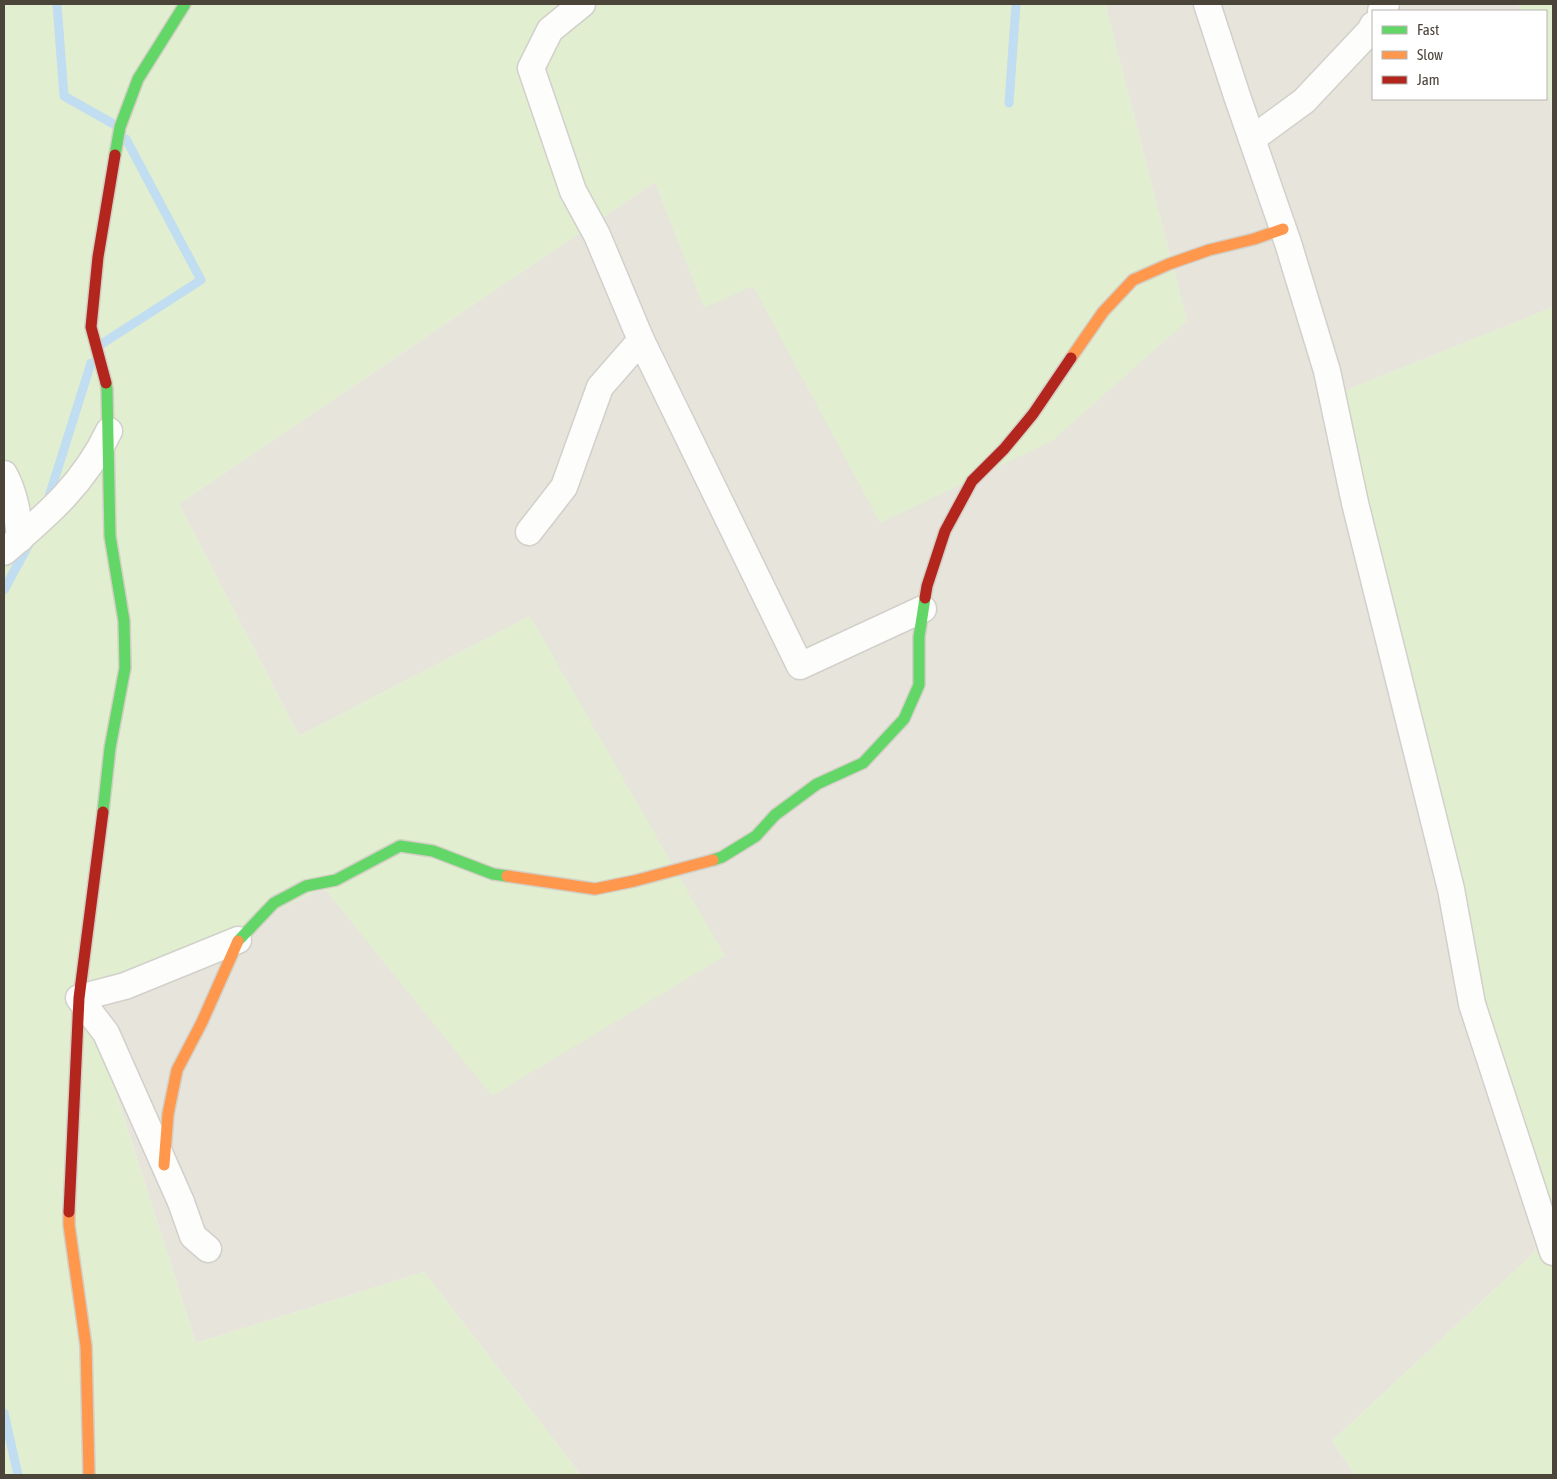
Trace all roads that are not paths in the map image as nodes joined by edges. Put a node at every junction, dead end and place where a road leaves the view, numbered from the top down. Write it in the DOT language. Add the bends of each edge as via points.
graph roads {
  1 [pos="185,4"];
  2 [pos="582,4"];
  3 [pos="1208,4"];
  4 [pos="1372,27"];
  5 [pos="1252,139"];
  6 [pos="1284,229"];
  7 [pos="641,340"];
  8 [pos="109,431"];
  9 [pos="4,474"];
  10 [pos="529,532"];
  11 [pos="12,545"];
  12 [pos="923,609"];
  13 [pos="238,940"];
  14 [pos="79,998"];
  15 [pos="164,1165"];
  16 [pos="208,1249"];
  17 [pos="1553,1252"];
  18 [pos="89,1475"];
  1 -- 8 [label="street" via="138,79 116,142 91,326 107,389"];
  2 -- 7 [label="street" via="550,30 531,68 573,191 597,235"];
  3 -- 5 [label="street"];
  4 -- 5 [label="street" via="1304,101"];
  5 -- 6 [label="street"];
  6 -- 12 [label="street" via="1209,250 1133,280 1103,312 1033,414 972,481 945,531 926,586"];
  6 -- 17 [label="street" via="1327,371 1355,502 1451,889 1472,1004"];
  7 -- 10 [label="street" via="600,387 564,487"];
  7 -- 12 [label="street" via="800,666"];
  8 -- 11 [label="street" via="80,480 40,522"];
  8 -- 14 [label="street" via="110,536 124,621 125,668 110,748"];
  9 -- 11 [label="street" via="18,514"];
  12 -- 13 [label="street" via="919,637 919,685 904,719 863,762 817,784 775,815 756,836 722,856 595,889 493,874 433,851 400,846 336,880 306,886 274,903"];
  13 -- 14 [label="street" via="125,986"];
  13 -- 15 [label="street" via="177,1070 168,1114"];
  14 -- 15 [label="street" via="106,1033"];
  14 -- 18 [label="street" via="68,1225 86,1346"];
  15 -- 16 [label="street" via="193,1236"];
}
